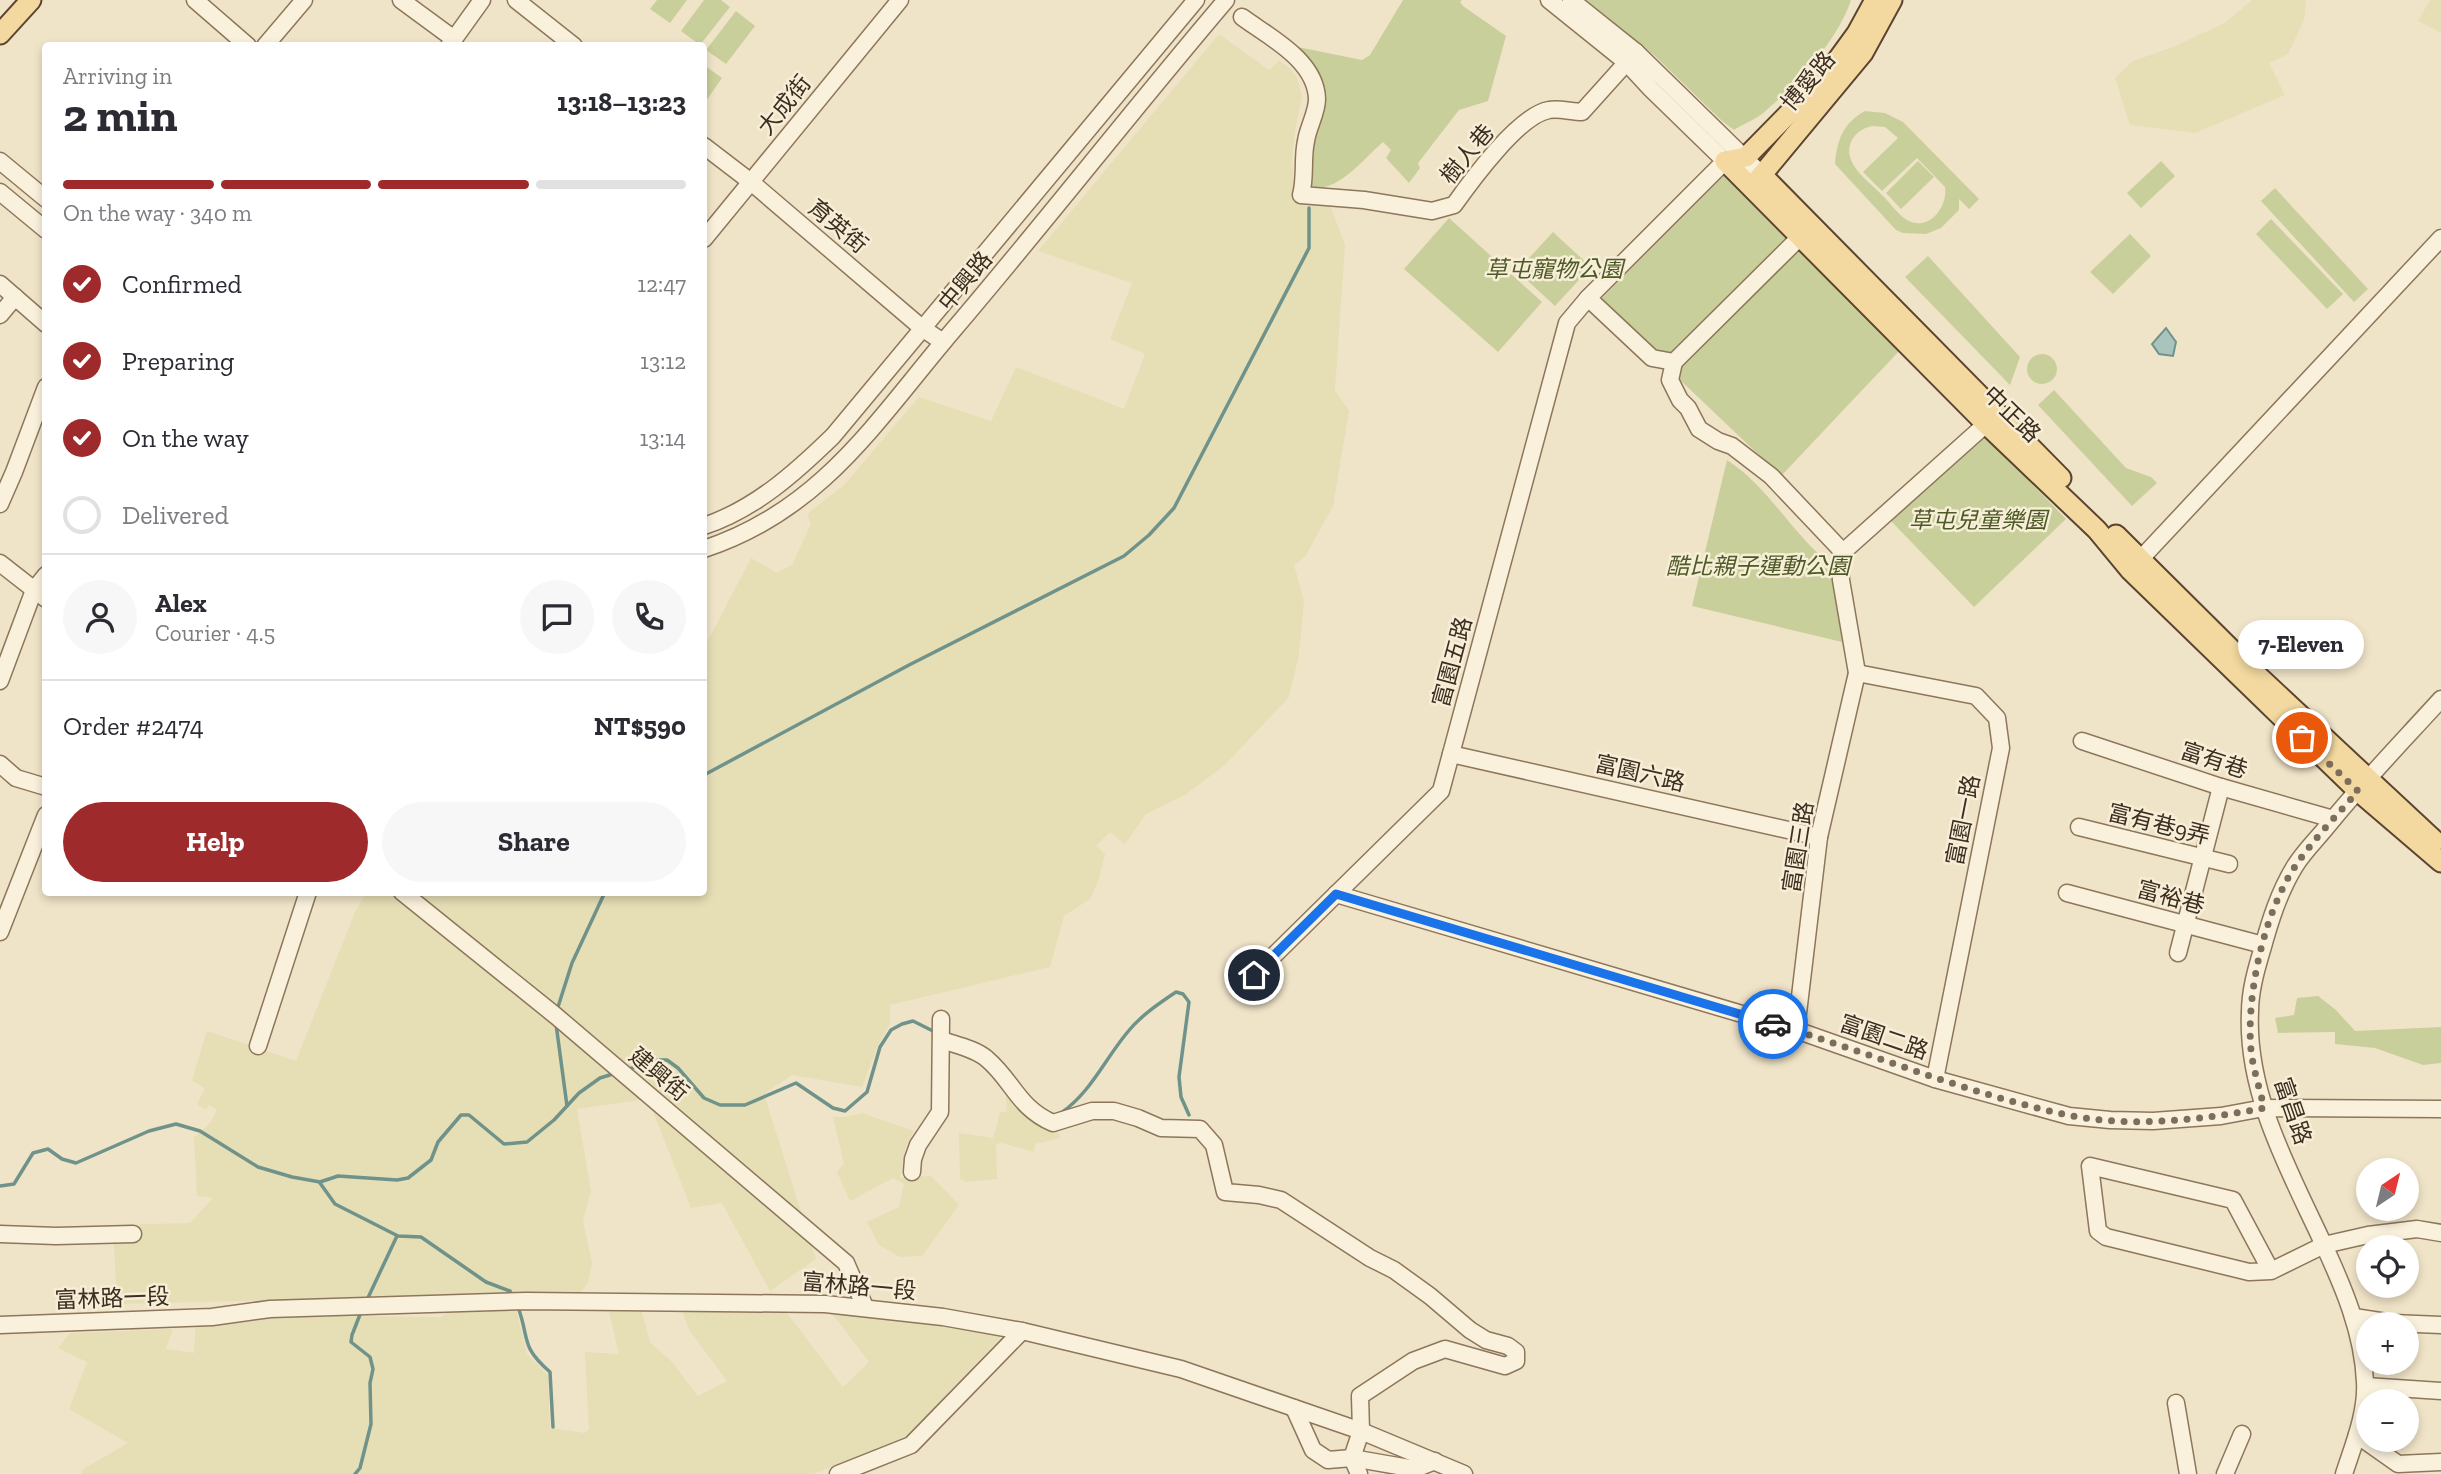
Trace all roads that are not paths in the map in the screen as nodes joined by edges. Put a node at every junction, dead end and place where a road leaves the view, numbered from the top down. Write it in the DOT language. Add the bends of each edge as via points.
graph roads {
  1 [pos="31,0"];
  2 [pos="303,0"];
  3 [pos="401,0"];
  4 [pos="482,0"];
  5 [pos="516,0"];
  6 [pos="899,0"];
  7 [pos="1196,0"];
  8 [pos="1226,0"];
  9 [pos="1549,0"];
  10 [pos="1875,0"];
  11 [pos="1892,0"];
  12 [pos="202,2"];
  13 [pos="1573,5"];
  14 [pos="1242,17"];
  15 [pos="0,34"];
  16 [pos="244,42"];
  17 [pos="268,42"];
  18 [pos="451,42"];
  19 [pos="569,42"];
  20 [pos="1631,57"];
  21 [pos="707,148"];
  22 [pos="1746,157"];
  23 [pos="0,161"];
  24 [pos="1725,161"];
  25 [pos="1757,181"];
  26 [pos="751,182"];
  27 [pos="0,192"];
  28 [pos="42,196"];
  29 [pos="42,227"];
  30 [pos="707,235"];
  31 [pos="1800,237"];
  32 [pos="2441,239"];
  33 [pos="0,284"];
  34 [pos="15,297"];
  35 [pos="1588,298"];
  36 [pos="0,315"];
  37 [pos="42,321"];
  38 [pos="922,328"];
  39 [pos="943,342"];
  40 [pos="1674,362"];
  41 [pos="42,398"];
  42 [pos="1992,418"];
  43 [pos="0,504"];
  44 [pos="707,525"];
  45 [pos="707,548"];
  46 [pos="1843,552"];
  47 [pos="0,563"];
  48 [pos="2135,565"];
  49 [pos="40,595"];
  50 [pos="1857,673"];
  51 [pos="0,681"];
  52 [pos="2441,699"];
  53 [pos="2082,741"];
  54 [pos="1451,754"];
  55 [pos="0,764"];
  56 [pos="2363,785"];
  57 [pos="42,786"];
  58 [pos="2221,787"];
  59 [pos="2333,819"];
  60 [pos="42,826"];
  61 [pos="2079,827"];
  62 [pos="1819,837"];
  63 [pos="2441,846"];
  64 [pos="2204,858"];
  65 [pos="2441,862"];
  66 [pos="2229,864"];
  67 [pos="2067,893"];
  68 [pos="1336,894"];
  69 [pos="307,896"];
  70 [pos="407,896"];
  71 [pos="2186,925"];
  72 [pos="0,932"];
  73 [pos="2263,945"];
  74 [pos="2178,953"];
  75 [pos="1254,975"];
  76 [pos="1796,1030"];
  77 [pos="258,1046"];
  78 [pos="1935,1079"];
  79 [pos="2264,1108"];
  80 [pos="2441,1110"];
  81 [pos="912,1172"];
  82 [pos="2441,1233"];
  83 [pos="0,1234"];
  84 [pos="133,1234"];
  85 [pos="2324,1245"];
  86 [pos="2271,1271"];
  87 [pos="865,1307"];
  88 [pos="226,1314"];
  89 [pos="0,1315"];
  90 [pos="2354,1317"];
  91 [pos="0,1325"];
  92 [pos="2441,1325"];
  93 [pos="1022,1331"];
  94 [pos="2365,1386"];
  95 [pos="2365,1389"];
  96 [pos="2441,1391"];
  97 [pos="2176,1403"];
  98 [pos="1294,1408"];
  99 [pos="1361,1431"];
  100 [pos="2242,1434"];
  101 [pos="2356,1438"];
  102 [pos="2381,1452"];
  103 [pos="1352,1458"];
  104 [pos="1435,1461"];
  105 [pos="2441,1462"];
  106 [pos="838,1474"];
  107 [pos="1359,1474"];
  108 [pos="1464,1474"];
  109 [pos="2188,1474"];
  110 [pos="2225,1474"];
  111 [pos="2344,1474"];
  1 -- 15 [label="main road"];
  2 -- 17 [label="street"];
  3 -- 18 [label="street"];
  4 -- 18 [label="street"];
  5 -- 19 [label="street"];
  6 -- 26 [label="street, 大成街"];
  7 -- 38 [label="street, 中興路"];
  8 -- 39 [label="street, 中興路"];
  9 -- 13 [label="street, 中正路"];
  10 -- 22 [label="main road, 博愛路" via="1832,66"];
  11 -- 25 [label="main road, 博愛路" via="1863,53"];
  12 -- 16 [label="street"];
  13 -- 20 [label="street, 中正路"];
  14 -- 20 [label="street, 樹人巷" via="1283,47 1313,78 1317,100 1306,137 1306,178 1301,195 1432,211 1454,205 1479,169 1530,120 1548,110 1582,113"];
  20 -- 22 [label="street, 中正路"];
  20 -- 24 [label="street, 中正路" via="1651,89"];
  21 -- 26 [label="street, 育英街"];
  22 -- 24 [label="main road"];
  22 -- 25 [label="street, 中正路"];
  23 -- 28 [label="street"];
  24 -- 25 [label="main road, 中正路"];
  24 -- 35 [label="street, 富園五路"];
  25 -- 31 [label="main road, 中正路"];
  25 -- 42 [label="main road, 中正路"];
  26 -- 30 [label="street, 大成街"];
  26 -- 38 [label="street, 育英街"];
  27 -- 29 [label="street"];
  31 -- 40 [label="street"];
  31 -- 42 [label="main road, 中正路"];
  32 -- 48 [label="street"];
  33 -- 34 [label="street"];
  34 -- 36 [label="street"];
  34 -- 37 [label="street"];
  35 -- 40 [label="street" via="1652,358"];
  35 -- 54 [label="street, 富園五路" via="1567,323"];
  38 -- 39 [label="street, 育英街"];
  38 -- 44 [label="street, 中興路" via="833,436 804,464 745,508"];
  39 -- 45 [label="street, 中興路" via="867,435 796,503 733,540"];
  40 -- 46 [label="street" via="1670,380 1699,429 1732,446 1771,476"];
  41 -- 43 [label="street"];
  42 -- 46 [label="street"];
  42 -- 48 [label="main road, 中正路"];
  46 -- 50 [label="street" via="1841,580"];
  47 -- 49 [label="street"];
  48 -- 56 [label="main road, 中正路"];
  49 -- 51 [label="street"];
  50 -- 62 [label="street, 富園三路"];
  50 -- 78 [label="street, 富園一路" via="1976,696 1997,718 2001,748"];
  52 -- 56 [label="street, 富昌路"];
  53 -- 58 [label="street, 富有巷"];
  54 -- 62 [label="street, 富園六路"];
  54 -- 68 [label="street, 富園五路" via="1441,791"];
  55 -- 57 [label="street" via="16,778"];
  56 -- 59 [label="street, 富昌路"];
  56 -- 63 [label="main road, 中正路"];
  56 -- 65 [label="main road, 中正路"];
  58 -- 59 [label="street, 富有巷"];
  58 -- 64 [label="street"];
  59 -- 73 [label="street, 富昌路" via="2295,866"];
  60 -- 72 [label="street"];
  61 -- 64 [label="street, 富有巷9弄"];
  62 -- 76 [label="street, 富園三路"];
  64 -- 66 [label="street, 富有巷9弄"];
  64 -- 71 [label="street"];
  67 -- 71 [label="street, 富裕巷"];
  68 -- 75 [label="street, 富園五路"];
  68 -- 76 [label="street, 富園二路"];
  69 -- 77 [label="street"];
  70 -- 87 [label="street, 建興街" via="846,1263"];
  71 -- 73 [label="street, 富裕巷"];
  71 -- 74 [label="street"];
  73 -- 79 [label="street, 富昌路" via="2249,1011 2251,1052"];
  76 -- 78 [label="street, 富園二路"];
  78 -- 79 [label="street, 富園二路" via="2069,1116 2110,1120 2221,1116"];
  79 -- 80 [label="street, 富園二路"];
  79 -- 85 [label="street, 富昌路"];
  81 -- 99 [label="street" via="918,1145 940,1112 941,1031 985,1056 1030,1111 1053,1123 1092,1111 1114,1111 1161,1128 1200,1129 1214,1144 1225,1192 1281,1200 1394,1270 1470,1330 1516,1353 1516,1361 1505,1366 1445,1349 1413,1361 1360,1396"];
  82 -- 85 [label="street" via="2417,1229"];
  83 -- 84 [label="street"];
  85 -- 86 [label="street"];
  85 -- 90 [label="street, 富昌路"];
  86 -- 86 [label="street" via="2233,1200 2090,1166 2098,1231 2106,1237 2249,1272"];
  87 -- 88 [label="street, 富林路一段" via="526,1301"];
  87 -- 93 [label="street, 富林路一段"];
  88 -- 89 [label="street, 富林路一段"];
  88 -- 91 [label="street, 富林路一段"];
  90 -- 92 [label="street"];
  90 -- 94 [label="street, 富昌路"];
  93 -- 98 [label="street, 富林路一段" via="1181,1369"];
  93 -- 106 [label="street" via="911,1445"];
  94 -- 95 [label="street, 富昌路"];
  94 -- 96 [label="street"];
  97 -- 109 [label="street"];
  98 -- 99 [label="street, 富林路一段"];
  98 -- 103 [label="street" via="1313,1450 1328,1461"];
  99 -- 103 [label="street"];
  99 -- 104 [label="street, 富林路一段"];
  100 -- 110 [label="street"];
  101 -- 111 [label="street, 富昌路"];
  102 -- 105 [label="street" via="2398,1464"];
  103 -- 104 [label="street" via="1415,1469"];
  103 -- 107 [label="street"];
  104 -- 108 [label="street, 富林路一段"];
}
